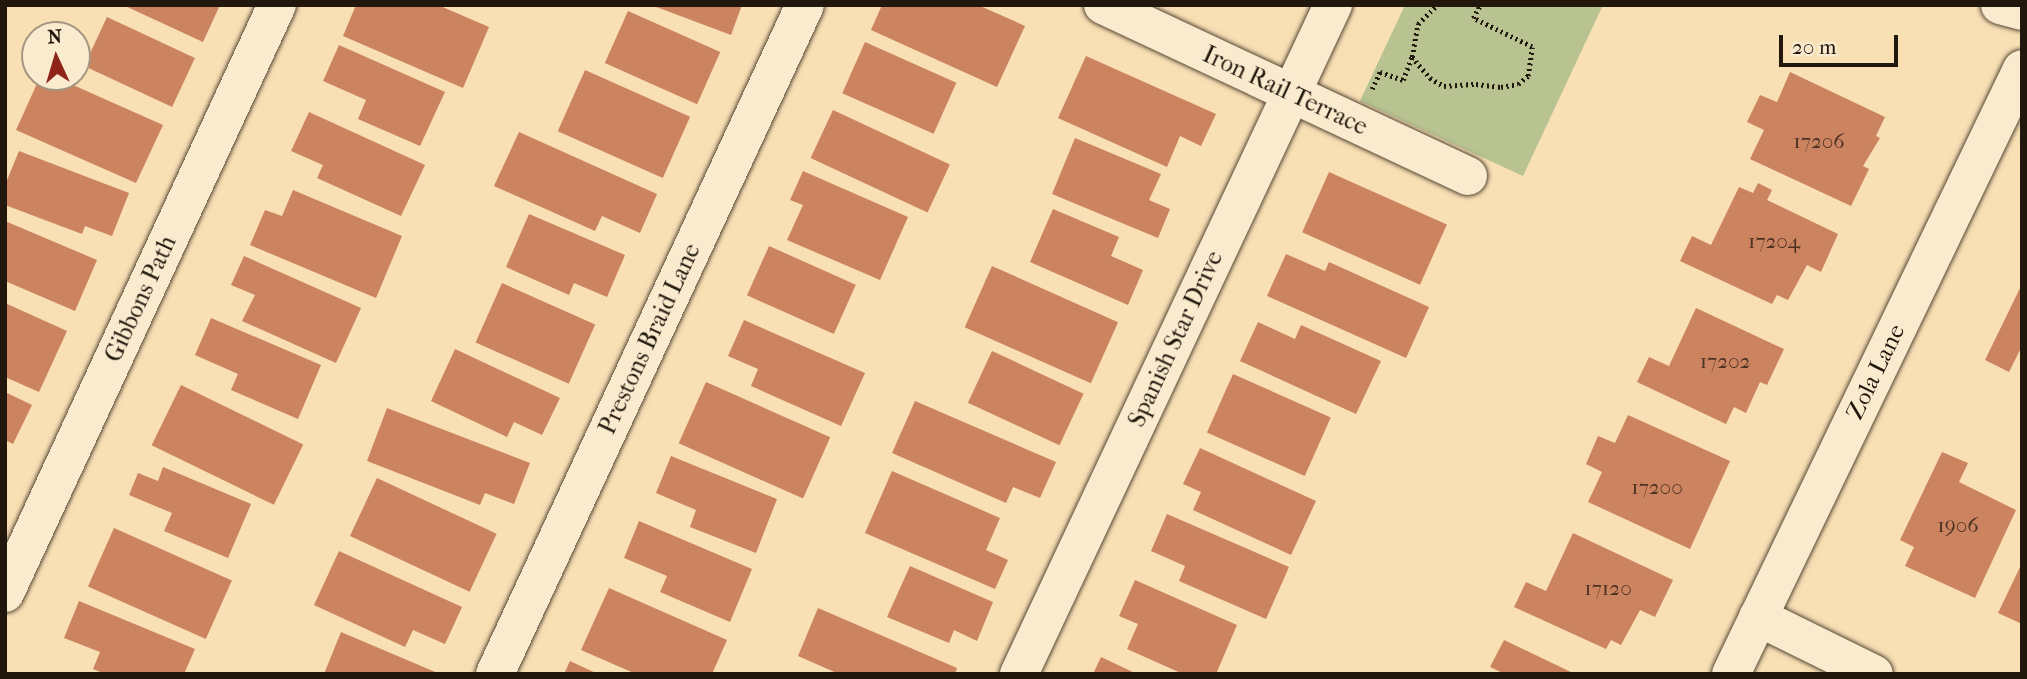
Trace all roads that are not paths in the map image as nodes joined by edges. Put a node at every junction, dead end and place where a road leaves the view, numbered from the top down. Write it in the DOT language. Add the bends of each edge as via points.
graph roads {
  1 [pos="277,5"];
  2 [pos="805,5"];
  3 [pos="1103,5"];
  4 [pos="1333,5"];
  5 [pos="2000,5"];
  6 [pos="2022,11"];
  7 [pos="2022,69"];
  8 [pos="1292,93"];
  9 [pos="1468,176"];
  10 [pos="5,593"];
  11 [pos="1758,617"];
  12 [pos="495,674"];
  13 [pos="1019,674"];
  14 [pos="1731,674"];
  15 [pos="1874,674"];
  1 -- 10 [label="street, Gibbons Path"];
  2 -- 12 [label="street, Prestons Braid Lane"];
  3 -- 8 [label="street, Iron Rail Terrace"];
  4 -- 8 [label="street, Spanish Star Drive"];
  5 -- 6 [label="street"];
  7 -- 11 [label="street, Zola Lane"];
  8 -- 9 [label="street, Iron Rail Terrace"];
  8 -- 13 [label="street, Spanish Star Drive"];
  11 -- 14 [label="street, Zola Lane"];
  11 -- 15 [label="street"];
}
